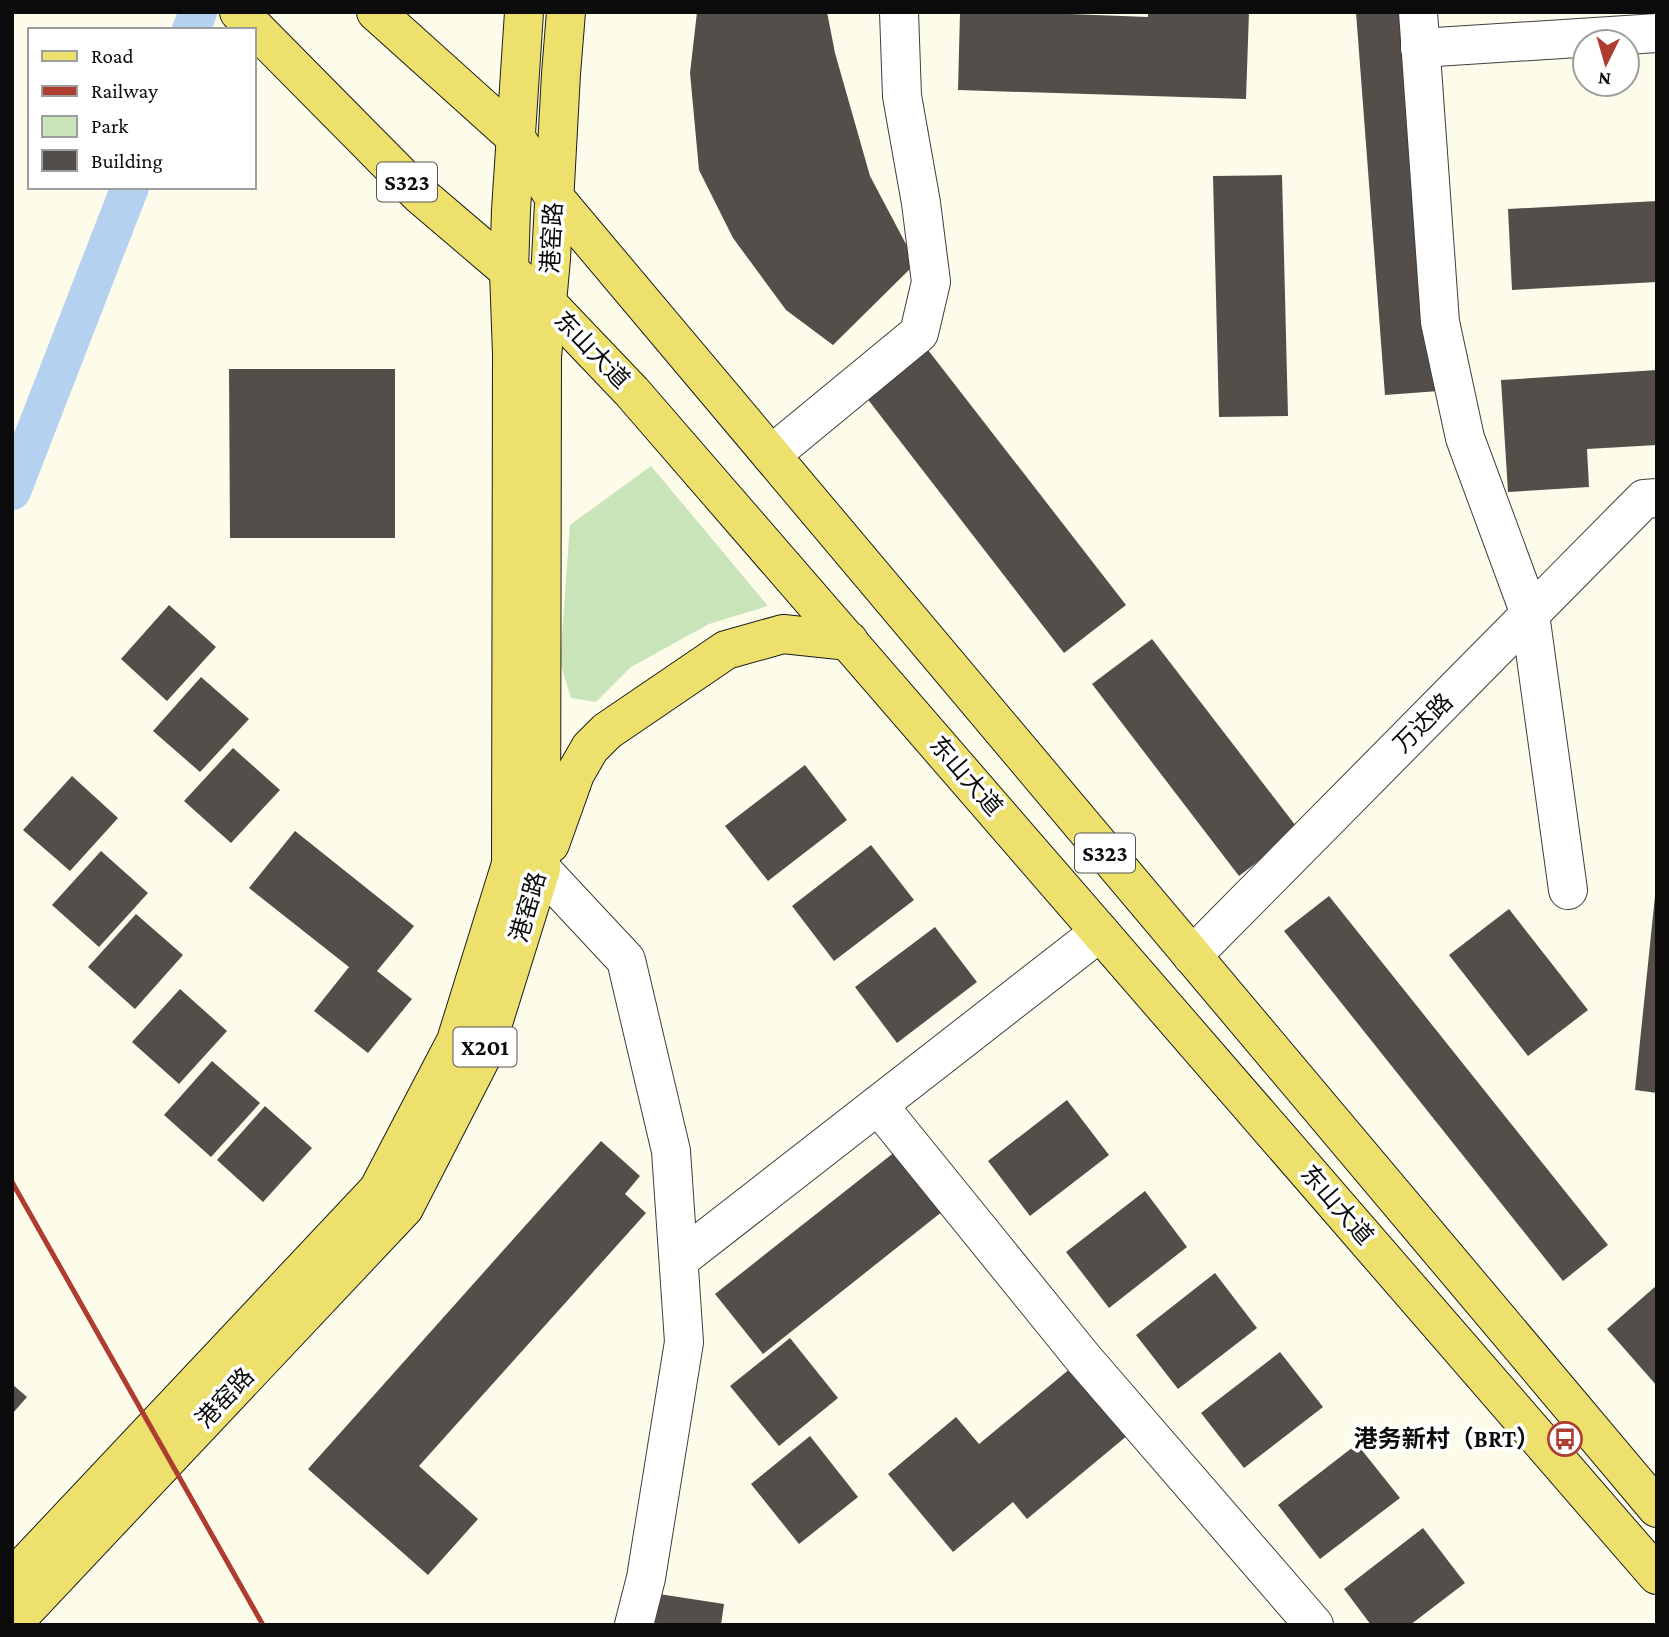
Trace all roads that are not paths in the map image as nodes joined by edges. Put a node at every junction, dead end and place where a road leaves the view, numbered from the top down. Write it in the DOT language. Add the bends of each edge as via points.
graph roads {
  1 [pos="239,12"];
  2 [pos="376,12"];
  3 [pos="524,12"];
  4 [pos="566,12"];
  5 [pos="900,12"];
  6 [pos="255,28"];
  7 [pos="256,29"];
  8 [pos="1419,30"];
  9 [pos="1657,33"];
  10 [pos="516,138"];
  11 [pos="554,197"];
  12 [pos="509,272"];
  13 [pos="548,304"];
  14 [pos="771,455"];
  15 [pos="1657,498"];
  16 [pos="1530,614"];
  17 [pos="849,641"];
  18 [pos="541,869"];
  19 [pos="1568,890"];
  20 [pos="1100,932"];
  21 [pos="1192,956"];
  22 [pos="878,1105"];
  23 [pos="679,1260"];
  24 [pos="1657,1508"];
  25 [pos="1657,1575"];
  26 [pos="12,1579"];
  27 [pos="12,1624"];
  28 [pos="634,1625"];
  29 [pos="1314,1625"];
  1 -- 6 [label="main road, 东山大道 / S323"];
  2 -- 10 [label="main road, 东山大道"];
  3 -- 10 [label="main road, 港窑路"];
  4 -- 11 [label="main road, 港窑路"];
  5 -- 14 [label="street" via="902,96 931,282 919,334"];
  7 -- 12 [label="main road, 东山大道 / S323" via="419,194"];
  8 -- 9 [label="street"];
  8 -- 16 [label="street" via="1440,322 1465,438"];
  10 -- 11 [label="main road, 东山大道"];
  10 -- 12 [label="main road, 港窑路"];
  11 -- 13 [label="main road, 港窑路"];
  11 -- 14 [label="main road, 东山大道 / S323"];
  12 -- 13 [label="main road, 东山大道 / S323"];
  12 -- 26 [label="main road, 港窑路 / X201" via="510,864 456,1041 378,1190"];
  13 -- 17 [label="main road, 东山大道 / S323" via="632,392"];
  13 -- 18 [label="main road, 港窑路 / X201" via="542,371"];
  14 -- 21 [label="main road, 东山大道 / S323"];
  15 -- 16 [label="street, 万达路" via="1644,499"];
  16 -- 19 [label="street"];
  16 -- 21 [label="street, 万达路"];
  17 -- 18 [label="main road" via="783,634 726,650 607,731 575,774"];
  17 -- 20 [label="main road, 东山大道 / S323"];
  18 -- 23 [label="street" via="626,960 671,1151"];
  18 -- 27 [label="main road, 港窑路 / X201" via="484,1052 404,1208"];
  20 -- 22 [label="street"];
  20 -- 25 [label="main road, 东山大道 / S323"];
  21 -- 24 [label="main road, 东山大道 / S323"];
  22 -- 23 [label="street"];
  22 -- 29 [label="street" via="1083,1357"];
  23 -- 28 [label="street" via="684,1342 646,1578"];
}
